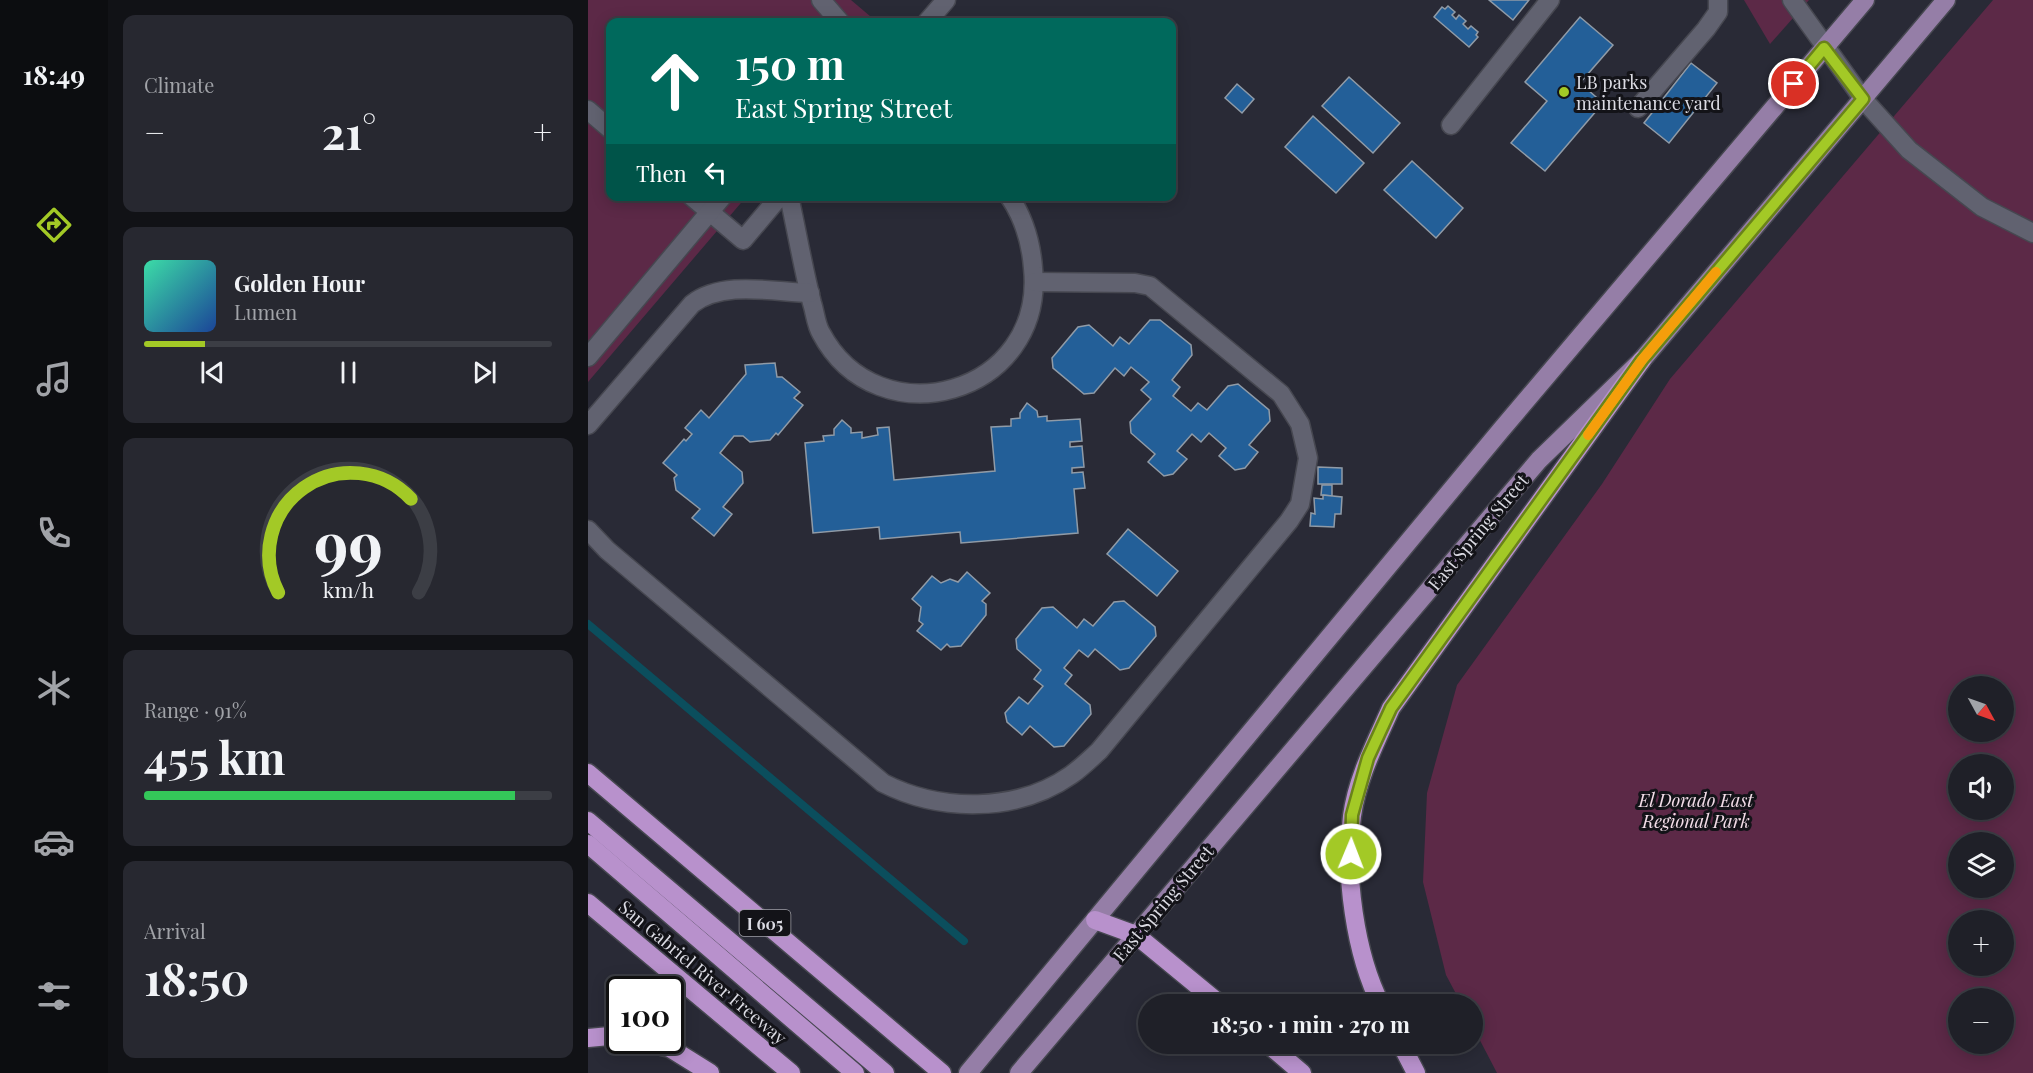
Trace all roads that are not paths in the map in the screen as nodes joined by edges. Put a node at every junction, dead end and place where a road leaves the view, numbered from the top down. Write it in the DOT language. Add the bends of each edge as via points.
graph roads {
  1 [pos="821,0"];
  2 [pos="946,0"];
  3 [pos="1550,0"];
  4 [pos="1718,0"];
  5 [pos="1792,0"];
  6 [pos="1865,0"];
  7 [pos="1946,0"];
  8 [pos="837,18"];
  9 [pos="930,18"];
  10 [pos="1824,48"];
  11 [pos="1863,99"];
  12 [pos="1638,108"];
  13 [pos="588,110"];
  14 [pos="1451,125"];
  15 [pos="606,126"];
  16 [pos="697,201"];
  17 [pos="719,201"];
  18 [pos="776,201"];
  19 [pos="790,201"];
  20 [pos="1012,201"];
  21 [pos="710,212"];
  22 [pos="2033,233"];
  23 [pos="1035,282"];
  24 [pos="810,293"];
  25 [pos="588,357"];
  26 [pos="1642,360"];
  27 [pos="588,425"];
  28 [pos="588,530"];
  29 [pos="588,773"];
  30 [pos="588,821"];
  31 [pos="588,844"];
  32 [pos="588,903"];
  33 [pos="1095,920"];
  34 [pos="1136,935"];
  35 [pos="1208,994"];
  36 [pos="1376,994"];
  37 [pos="606,1036"];
  38 [pos="588,1038"];
  39 [pos="680,1054"];
  40 [pos="1280,1054"];
  41 [pos="1406,1054"];
  42 [pos="710,1073"];
  43 [pos="791,1073"];
  44 [pos="855,1073"];
  45 [pos="885,1073"];
  46 [pos="942,1073"];
  47 [pos="968,1073"];
  48 [pos="1019,1073"];
  49 [pos="1302,1073"];
  50 [pos="1416,1073"];
  1 -- 8 [label="lane"];
  2 -- 9 [label="lane"];
  3 -- 14 [label="lane"];
  4 -- 12 [label="lane" via="1718,12 1706,29"];
  5 -- 10 [label="lane"];
  6 -- 10 [label="main road"];
  7 -- 11 [label="main road, East Spring Street"];
  10 -- 11 [label="lane"];
  10 -- 33 [label="main road"];
  11 -- 22 [label="lane" via="1909,150 1982,207"];
  11 -- 26 [label="main road, East Spring Street"];
  13 -- 15 [label="lane"];
  16 -- 21 [label="lane"];
  17 -- 21 [label="lane"];
  18 -- 21 [label="lane" via="742,240"];
  19 -- 24 [label="lane"];
  20 -- 23 [label="lane" via="1028,232"];
  21 -- 25 [label="lane"];
  23 -- 24 [label="lane" via="1033,309 1010,353 968,385 932,393 883,387 851,368 820,333"];
  23 -- 28 [label="lane" via="1150,286 1281,394 1300,424 1308,459 1300,504 1289,521 1100,751 1071,775 1037,792 982,805 946,804 883,783"];
  24 -- 27 [label="lane" via="720,290 701,297"];
  26 -- 34 [label="main road, East Spring Street" via="1539,460"];
  26 -- 36 [label="highway" via="1391,708 1368,758 1352,815 1350,873 1358,933"];
  29 -- 46 [label="highway, I 605"];
  30 -- 45 [label="highway, I 605"];
  31 -- 44 [label="highway"];
  32 -- 43 [label="highway, San Gabriel River Freeway"];
  33 -- 34 [label="highway"];
  33 -- 47 [label="main road"];
  34 -- 35 [label="highway"];
  34 -- 48 [label="main road, East Spring Street"];
  37 -- 38 [label="highway"];
  39 -- 42 [label="highway"];
  40 -- 49 [label="highway"];
  41 -- 50 [label="highway"];
}
